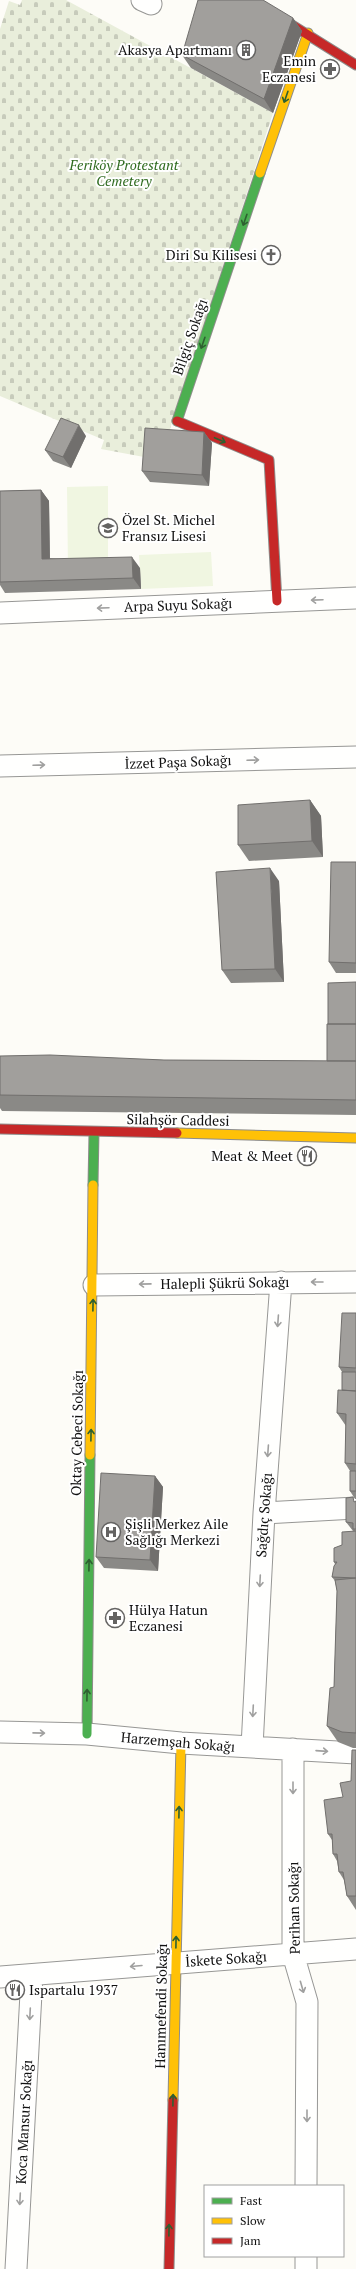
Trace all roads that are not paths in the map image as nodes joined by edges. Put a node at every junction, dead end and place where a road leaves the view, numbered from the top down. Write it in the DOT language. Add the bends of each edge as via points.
graph roads {
  1 [pos="252,0"];
  2 [pos="308,33"];
  3 [pos="356,64"];
  4 [pos="356,598"];
  5 [pos="277,601"];
  6 [pos="0,612"];
  7 [pos="356,757"];
  8 [pos="0,766"];
  9 [pos="0,1129"];
  10 [pos="94,1132"];
  11 [pos="356,1138"];
  12 [pos="281,1282"];
  13 [pos="356,1282"];
  14 [pos="94,1285"];
  15 [pos="356,1508"];
  16 [pos="264,1513"];
  17 [pos="0,1732"];
  18 [pos="87,1734"];
  19 [pos="181,1743"];
  20 [pos="252,1747"];
  21 [pos="293,1749"];
  22 [pos="356,1753"];
  23 [pos="356,1949"];
  24 [pos="293,1954"];
  25 [pos="176,1962"];
  26 [pos="32,1975"];
  27 [pos="0,1977"];
  28 [pos="306,2185"];
  29 [pos="306,2257"];
  30 [pos="16,2269"];
  31 [pos="168,2269"];
  32 [pos="306,2269"];
  1 -- 2 [label="street"];
  2 -- 3 [label="street"];
  2 -- 5 [label="street, Bilgiç Sokağı, one-way" via="176,421 269,460"];
  4 -- 5 [label="street, Arpa Suyu Sokağı, one-way"];
  5 -- 6 [label="street, Arpa Suyu Sokağı, one-way"];
  8 -- 7 [label="street, İzzet Paşa Sokağı, one-way"];
  9 -- 10 [label="street, Silahşör Caddesi"];
  10 -- 11 [label="street, Silahşör Caddesi"];
  10 -- 14 [label="street, Oktay Cebeci Sokağı"];
  13 -- 12 [label="street, Halepli Şükrü Sokağı, one-way"];
  12 -- 14 [label="street, Halepli Şükrü Sokağı, one-way"];
  12 -- 16 [label="street, Sağdıç Sokağı, one-way"];
  18 -- 14 [label="street, Oktay Cebeci Sokağı, one-way"];
  15 -- 16 [label="street"];
  16 -- 20 [label="street, Sağdıç Sokağı, one-way"];
  17 -- 18 [label="street, Harzemşah Sokağı, one-way"];
  18 -- 19 [label="street, Harzemşah Sokağı"];
  19 -- 20 [label="street, Harzemşah Sokağı"];
  25 -- 19 [label="street, Hanımefendi Sokağı, one-way"];
  20 -- 21 [label="street, Harzemşah Sokağı"];
  21 -- 22 [label="street, Harzemşah Sokağı, one-way"];
  21 -- 24 [label="street, Perihan Sokağı, one-way"];
  23 -- 24 [label="street, İskete Sokağı"];
  24 -- 25 [label="street, İskete Sokağı"];
  24 -- 28 [label="street, Perihan Sokağı, one-way" via="307,2002"];
  25 -- 26 [label="street, İskete Sokağı, one-way"];
  31 -- 25 [label="street, Hanımefendi Sokağı, one-way"];
  26 -- 27 [label="street, İskete Sokağı"];
  26 -- 30 [label="street, Koca Mansur Sokağı, one-way"];
  29 -- 32 [label="street"];
}
